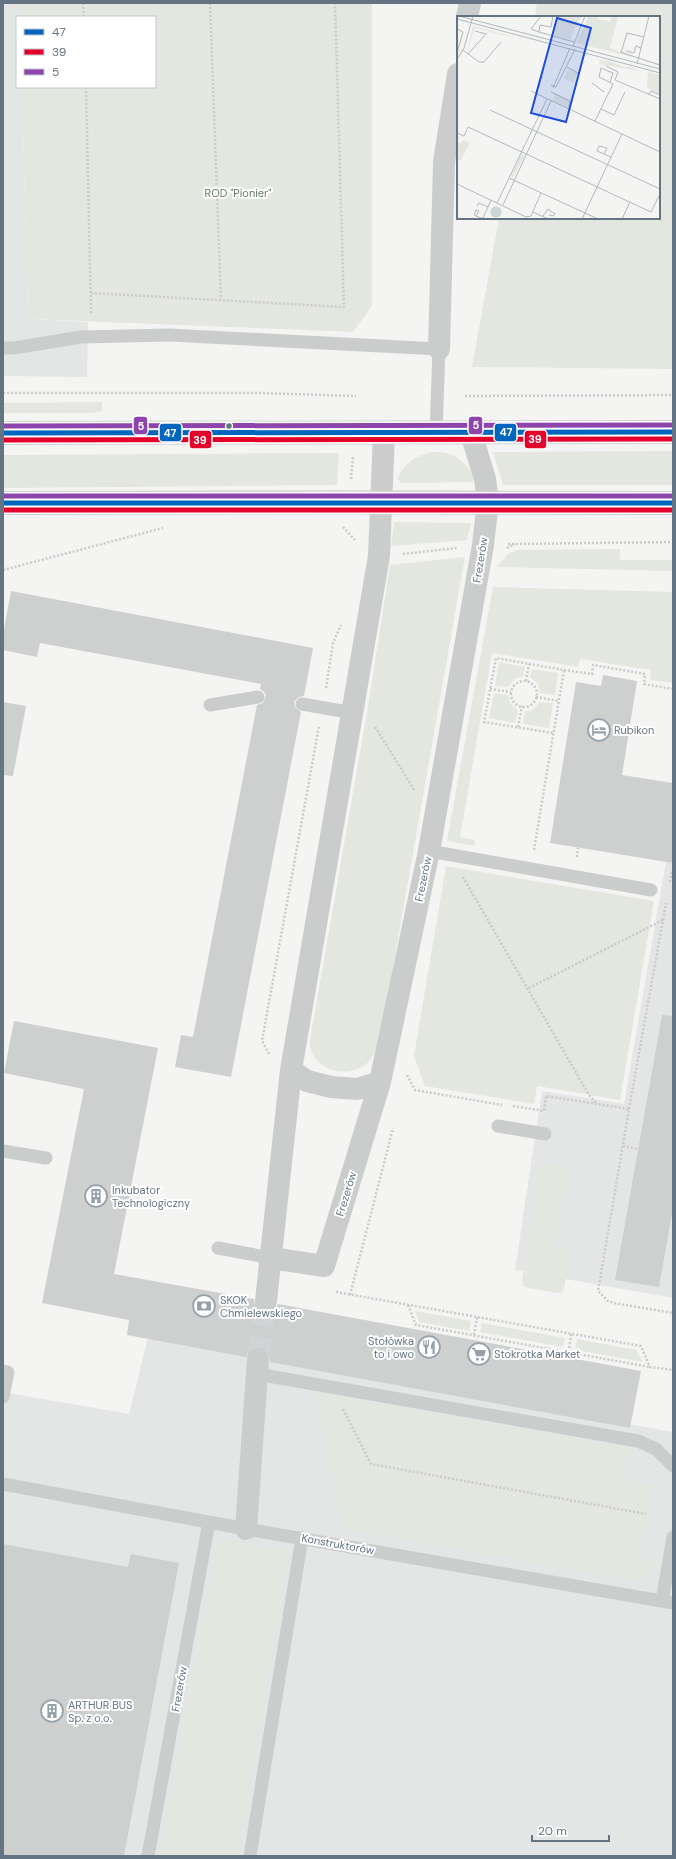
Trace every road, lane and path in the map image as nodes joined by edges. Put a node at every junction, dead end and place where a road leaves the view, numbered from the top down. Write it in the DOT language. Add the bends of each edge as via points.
graph roads {
  1 [pos="83,3"];
  2 [pos="210,3"];
  3 [pos="335,3"];
  4 [pos="470,3"];
  5 [pos="84,16"];
  6 [pos="467,16"];
  7 [pos="457,80"];
  8 [pos="86,88"];
  9 [pos="91,293"];
  10 [pos="221,300"];
  11 [pos="91,313"];
  12 [pos="3,348"];
  13 [pos="439,349"];
  14 [pos="3,393"];
  15 [pos="673,395"];
  16 [pos="356,396"];
  17 [pos="465,396"];
  18 [pos="673,432"];
  19 [pos="384,433"];
  20 [pos="436,433"];
  21 [pos="471,433"];
  22 [pos="3,434"];
  23 [pos="353,453"];
  24 [pos="351,485"];
  25 [pos="488,501"];
  26 [pos="3,503"];
  27 [pos="382,503"];
  28 [pos="673,503"];
  29 [pos="169,527"];
  30 [pos="673,542"];
  31 [pos="504,544"];
  32 [pos="458,548"];
  33 [pos="398,554"];
  34 [pos="3,570"];
  35 [pos="342,623"];
  36 [pos="529,664"];
  37 [pos="564,670"];
  38 [pos="526,681"];
  39 [pos="490,689"];
  40 [pos="673,689"];
  41 [pos="511,692"];
  42 [pos="258,697"];
  43 [pos="536,697"];
  44 [pos="559,700"];
  45 [pos="302,704"];
  46 [pos="210,705"];
  47 [pos="522,706"];
  48 [pos="322,708"];
  49 [pos="353,713"];
  50 [pos="375,726"];
  51 [pos="518,728"];
  52 [pos="553,734"];
  53 [pos="418,797"];
  54 [pos="429,851"];
  55 [pos="533,852"];
  56 [pos="672,871"];
  57 [pos="461,875"];
  58 [pos="669,885"];
  59 [pos="651,890"];
  60 [pos="667,899"];
  61 [pos="663,920"];
  62 [pos="529,988"];
  63 [pos="271,1058"];
  64 [pos="291,1070"];
  65 [pos="407,1073"];
  66 [pos="380,1082"];
  67 [pos="597,1104"];
  68 [pos="629,1109"];
  69 [pos="498,1126"];
  70 [pos="394,1127"];
  71 [pos="545,1134"];
  72 [pos="623,1146"];
  73 [pos="638,1149"];
  74 [pos="3,1151"];
  75 [pos="46,1158"];
  76 [pos="218,1248"];
  77 [pos="271,1258"];
  78 [pos="336,1292"];
  79 [pos="350,1294"];
  80 [pos="266,1302"];
  81 [pos="407,1304"];
  82 [pos="673,1313"];
  83 [pos="477,1317"];
  84 [pos="572,1334"];
  85 [pos="474,1335"];
  86 [pos="569,1352"];
  87 [pos="258,1366"];
  88 [pos="650,1367"];
  89 [pos="673,1370"];
  90 [pos="3,1371"];
  91 [pos="331,1387"];
  92 [pos="3,1397"];
  93 [pos="673,1466"];
  94 [pos="3,1484"];
  95 [pos="646,1514"];
  96 [pos="210,1522"];
  97 [pos="246,1529"];
  98 [pos="673,1537"];
  99 [pos="302,1538"];
  100 [pos="668,1602"];
  101 [pos="148,1856"];
  102 [pos="250,1856"];
  1 -- 5 [label="path"];
  2 -- 10 [label="path"];
  3 -- 10 [label="path" via="344,308"];
  4 -- 6 [label="street"];
  7 -- 13 [label="street" via="444,162"];
  8 -- 9 [label="path"];
  9 -- 10 [label="path"];
  9 -- 11 [label="path"];
  12 -- 13 [label="lane" via="81,337 170,335"];
  13 -- 20 [label="lane"];
  14 -- 16 [label="path" via="260,392"];
  15 -- 17 [label="path"];
  18 -- 21 [label="main road"];
  19 -- 20 [label="main road"];
  19 -- 22 [label="main road"];
  19 -- 27 [label="street"];
  20 -- 21 [label="main road"];
  21 -- 25 [label="street, Frezerów" via="485,479"];
  23 -- 24 [label="path"];
  25 -- 27 [label="main road"];
  25 -- 28 [label="main road"];
  25 -- 54 [label="street, Frezerów" via="483,545"];
  26 -- 27 [label="main road"];
  27 -- 49 [label="street" via="379,556"];
  29 -- 34 [label="path"];
  30 -- 31 [label="path"];
  32 -- 33 [label="path"];
  35 -- 48 [label="path" via="333,643"];
  36 -- 37 [label="path"];
  36 -- 38 [label="path"];
  36 -- 39 [label="path" via="496,658"];
  37 -- 40 [label="path" via="592,674 593,665 645,674 644,684"];
  37 -- 44 [label="path"];
  38 -- 41 [label="path" via="515,685"];
  38 -- 43 [label="path" via="536,689"];
  39 -- 41 [label="path"];
  39 -- 51 [label="path" via="484,722"];
  41 -- 47 [label="path" via="513,700"];
  42 -- 46 [label="lane"];
  43 -- 44 [label="path"];
  43 -- 47 [label="path" via="532,704"];
  44 -- 52 [label="path"];
  45 -- 48 [label="lane"];
  47 -- 51 [label="path"];
  48 -- 49 [label="lane"];
  48 -- 63 [label="path" via="262,1041"];
  49 -- 64 [label="street"];
  50 -- 53 [label="path"];
  51 -- 52 [label="path"];
  52 -- 55 [label="path"];
  54 -- 59 [label="lane"];
  54 -- 66 [label="street, Frezerów"];
  56 -- 58 [label="path"];
  57 -- 62 [label="path"];
  60 -- 61 [label="path"];
  61 -- 62 [label="path"];
  61 -- 68 [label="path"];
  62 -- 67 [label="path" via="589,1095"];
  64 -- 66 [label="street" via="308,1082 331,1087 357,1089"];
  64 -- 77 [label="street"];
  65 -- 67 [label="path" via="408,1080 415,1090 424,1092 544,1111 546,1096"];
  66 -- 77 [label="street, Frezerów" via="324,1266"];
  67 -- 68 [label="path"];
  68 -- 72 [label="path"];
  69 -- 71 [label="lane"];
  70 -- 79 [label="path"];
  72 -- 73 [label="path"];
  72 -- 82 [label="path" via="598,1291 614,1303"];
  74 -- 75 [label="lane"];
  76 -- 77 [label="lane"];
  77 -- 80 [label="street"];
  78 -- 79 [label="path"];
  79 -- 81 [label="path"];
  81 -- 83 [label="path"];
  81 -- 85 [label="path" via="416,1325"];
  83 -- 84 [label="path"];
  83 -- 85 [label="path"];
  84 -- 86 [label="path"];
  84 -- 88 [label="path" via="641,1346"];
  85 -- 86 [label="path"];
  86 -- 88 [label="path"];
  87 -- 91 [label="lane"];
  87 -- 97 [label="street"];
  88 -- 89 [label="path"];
  90 -- 92 [label="lane" via="8,1372"];
  91 -- 93 [label="lane" via="638,1441 656,1449"];
  91 -- 95 [label="path" via="371,1464"];
  94 -- 96 [label="lane, Konstruktorów"];
  96 -- 97 [label="lane, Konstruktorów"];
  96 -- 101 [label="lane, Frezerów"];
  97 -- 99 [label="lane, Konstruktorów"];
  98 -- 100 [label="lane"];
  99 -- 100 [label="lane, Konstruktorów"];
  99 -- 102 [label="lane"];
}
